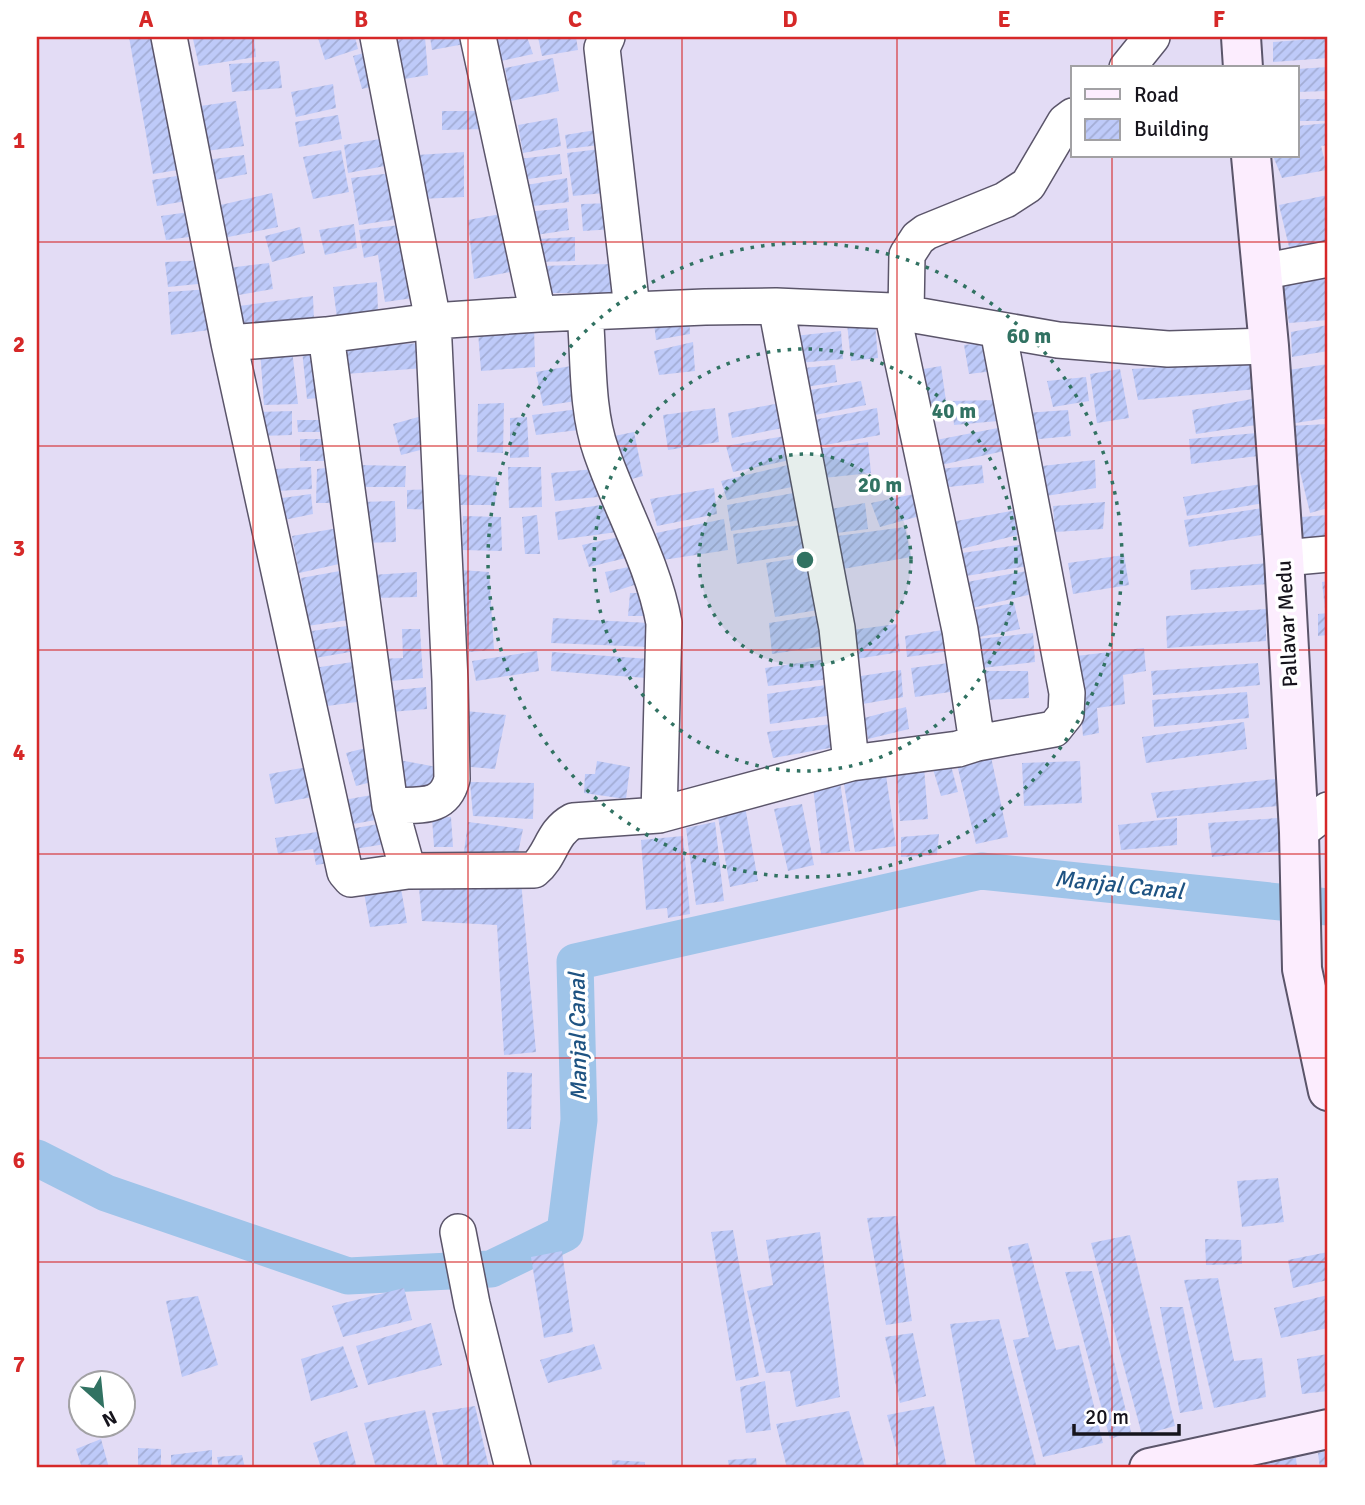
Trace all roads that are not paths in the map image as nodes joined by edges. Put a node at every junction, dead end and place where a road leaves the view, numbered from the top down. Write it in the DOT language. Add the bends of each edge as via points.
graph roads {
  1 [pos="169,37"];
  2 [pos="378,37"];
  3 [pos="478,37"];
  4 [pos="607,37"];
  5 [pos="1152,37"];
  6 [pos="1241,37"];
  7 [pos="1129,66"];
  8 [pos="1243,66"];
  9 [pos="1071,118"];
  10 [pos="1251,158"];
  11 [pos="1328,259"];
  12 [pos="1261,272"];
  13 [pos="776,306"];
  14 [pos="632,309"];
  15 [pos="585,313"];
  16 [pos="899,313"];
  17 [pos="538,314"];
  18 [pos="433,321"];
  19 [pos="998,330"];
  20 [pos="327,335"];
  21 [pos="229,343"];
  22 [pos="1269,346"];
  23 [pos="1328,554"];
  24 [pos="1284,558"];
  25 [pos="977,743"];
  26 [pos="851,764"];
  27 [pos="390,806"];
  28 [pos="659,815"];
  29 [pos="1314,821"];
  30 [pos="408,872"];
  31 [pos="1328,1091"];
  32 [pos="458,1232"];
  33 [pos="1328,1429"];
  34 [pos="513,1468"];
  35 [pos="1149,1468"];
  1 -- 21 [label="street"];
  2 -- 18 [label="street"];
  3 -- 17 [label="street"];
  4 -- 14 [label="street" via="603,48"];
  5 -- 7 [label="street"];
  6 -- 8 [label="street"];
  9 -- 16 [label="street" via="1028,185 1005,200 918,238 908,255"];
  10 -- 12 [label="street, Pallavar Medu"];
  11 -- 12 [label="street"];
  12 -- 22 [label="street, Pallavar Medu"];
  13 -- 14 [label="street"];
  13 -- 16 [label="street"];
  13 -- 26 [label="street" via="837,628"];
  14 -- 15 [label="street"];
  15 -- 17 [label="street"];
  15 -- 28 [label="street" via="600,449 659,595 664,623"];
  16 -- 19 [label="street"];
  16 -- 25 [label="street"];
  17 -- 18 [label="street"];
  18 -- 20 [label="street"];
  18 -- 27 [label="street" via="452,779 449,792 438,802"];
  19 -- 22 [label="street" via="1168,349"];
  19 -- 25 [label="street" via="1067,692 1066,714 1054,729"];
  20 -- 21 [label="street"];
  20 -- 27 [label="street"];
  21 -- 30 [label="street" via="345,872 351,879"];
  22 -- 24 [label="street, Pallavar Medu"];
  23 -- 24 [label="street"];
  24 -- 29 [label="street, Pallavar Medu"];
  25 -- 26 [label="street"];
  26 -- 28 [label="street"];
  27 -- 30 [label="street"];
  28 -- 30 [label="street" via="573,821 561,828 534,870"];
  29 -- 31 [label="street, Pallavar Medu" via="1301,891 1302,969"];
  32 -- 34 [label="street"];
  33 -- 35 [label="street"];
}
